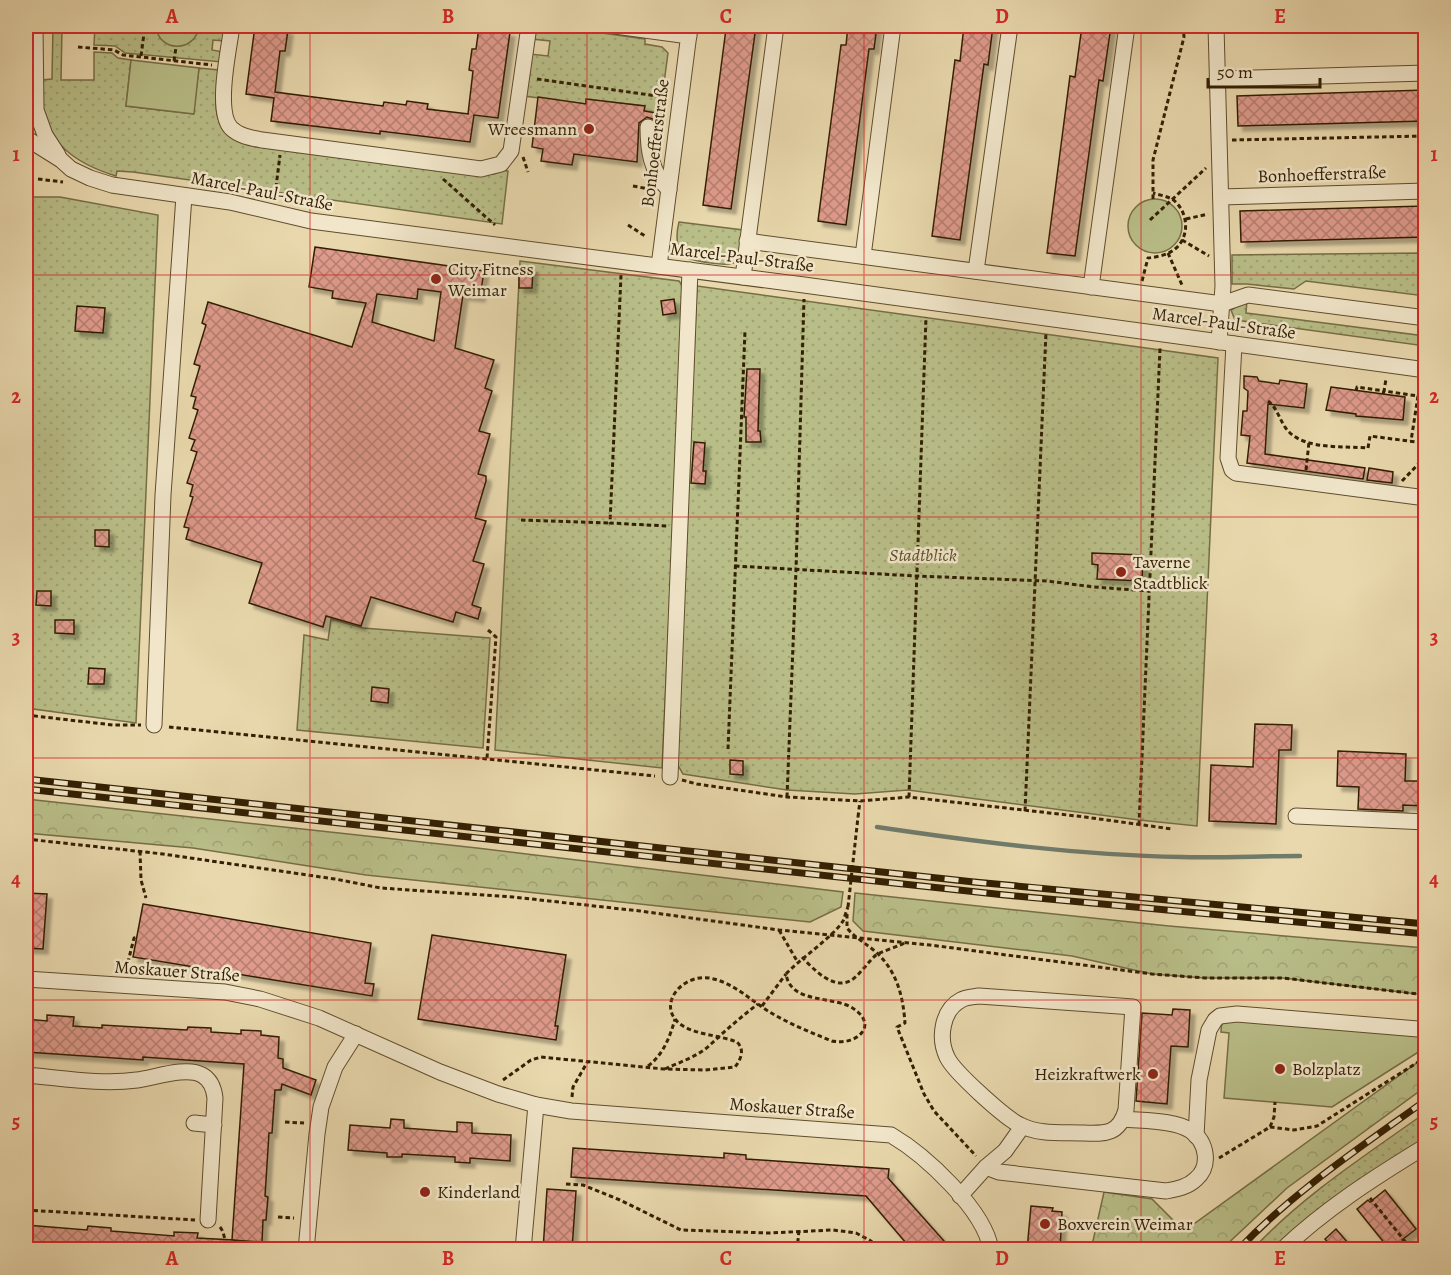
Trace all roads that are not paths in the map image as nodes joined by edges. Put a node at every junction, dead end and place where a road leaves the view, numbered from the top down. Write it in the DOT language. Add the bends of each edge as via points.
graph roads {
  1 [pos="34,26"];
  2 [pos="232,26"];
  3 [pos="529,26"];
  4 [pos="615,26"];
  5 [pos="776,26"];
  6 [pos="893,26"];
  7 [pos="1010,26"];
  8 [pos="1127,26"];
  9 [pos="1216,26"];
  10 [pos="690,31"];
  11 [pos="1425,73"];
  12 [pos="34,78"];
  13 [pos="1217,79"];
  14 [pos="26,94"];
  15 [pos="648,127"];
  16 [pos="26,138"];
  17 [pos="61,160"];
  18 [pos="669,190"];
  19 [pos="1425,191"];
  20 [pos="184,196"];
  21 [pos="1221,204"];
  22 [pos="747,241"];
  23 [pos="862,256"];
  24 [pos="659,266"];
  25 [pos="690,270"];
  26 [pos="976,271"];
  27 [pos="743,277"];
  28 [pos="1091,286"];
  29 [pos="1222,304"];
  30 [pos="1425,318"];
  31 [pos="1227,343"];
  32 [pos="1425,370"];
  33 [pos="1425,498"];
  34 [pos="154,725"];
  35 [pos="670,777"];
  36 [pos="1296,816"];
  37 [pos="1425,822"];
  38 [pos="26,979"];
  39 [pos="1418,1029"];
  40 [pos="356,1034"];
  41 [pos="26,1075"];
  42 [pos="536,1105"];
  43 [pos="1123,1119"];
  44 [pos="194,1123"];
  45 [pos="214,1125"];
  46 [pos="1022,1127"];
  47 [pos="1196,1136"];
  48 [pos="1425,1146"];
  49 [pos="982,1163"];
  50 [pos="960,1196"];
  51 [pos="208,1220"];
  52 [pos="306,1250"];
  53 [pos="523,1250"];
  54 [pos="991,1250"];
  55 [pos="1282,1250"];
  1 -- 12 [label="street, Marcel-Paul-Straße"];
  2 -- 3 [label="street" via="223,103 225,119 232,130 246,137 282,143 481,168 501,164 511,151"];
  4 -- 10 [label="street"];
  5 -- 22 [label="street, Marcel-Paul-Straße"];
  6 -- 23 [label="street"];
  7 -- 26 [label="street"];
  8 -- 28 [label="street"];
  9 -- 13 [label="street"];
  10 -- 18 [label="street, Bonhoefferstraße"];
  11 -- 13 [label="street"];
  12 -- 14 [label="street, Marcel-Paul-Straße"];
  12 -- 17 [label="street, Marcel-Paul-Straße" via="36,110 45,135"];
  13 -- 21 [label="street"];
  15 -- 18 [label="street" via="651,160"];
  16 -- 17 [label="street, Marcel-Paul-Straße"];
  17 -- 20 [label="street, Marcel-Paul-Straße" via="71,169 112,185"];
  18 -- 24 [label="street, Bonhoefferstraße"];
  19 -- 21 [label="street, Bonhoefferstraße"];
  20 -- 24 [label="street, Marcel-Paul-Straße" via="253,206 311,221"];
  20 -- 34 [label="street" via="163,495"];
  21 -- 29 [label="street"];
  22 -- 23 [label="street"];
  22 -- 27 [label="street, Marcel-Paul-Straße"];
  23 -- 26 [label="street"];
  24 -- 25 [label="street, Marcel-Paul-Straße"];
  25 -- 27 [label="street, Marcel-Paul-Straße"];
  25 -- 35 [label="street"];
  26 -- 28 [label="street"];
  27 -- 31 [label="street, Marcel-Paul-Straße"];
  28 -- 29 [label="street"];
  29 -- 30 [label="street" via="1248,295"];
  29 -- 31 [label="street"];
  31 -- 32 [label="street, Marcel-Paul-Straße"];
  31 -- 33 [label="street" via="1228,458 1232,470"];
  36 -- 37 [label="street"];
  38 -- 40 [label="street, Moskauer Straße" via="225,992 260,999"];
  39 -- 47 [label="street" via="1220,1016 1209,1030 1199,1080"];
  40 -- 42 [label="street, Moskauer Straße" via="440,1072"];
  40 -- 52 [label="street" via="327,1085 319,1124"];
  41 -- 45 [label="street" via="111,1081 201,1074 214,1089"];
  42 -- 50 [label="street, Moskauer Straße" via="700,1122 891,1135 913,1148"];
  42 -- 53 [label="street"];
  43 -- 46 [label="street" via="1117,1128 1096,1134"];
  43 -- 46 [label="street" via="1133,1007 1001,997 962,999 950,1008 943,1024 946,1056 953,1067"];
  43 -- 47 [label="street" via="1179,1125"];
  44 -- 45 [label="street"];
  45 -- 51 [label="street"];
  46 -- 49 [label="street" via="1005,1151"];
  47 -- 49 [label="street" via="1206,1154 1204,1167 1196,1179 1182,1188 1166,1191 999,1172"];
  48 -- 55 [label="street" via="1306,1227"];
  49 -- 50 [label="street"];
  50 -- 54 [label="street, Moskauer Straße" via="989,1239"];
}
